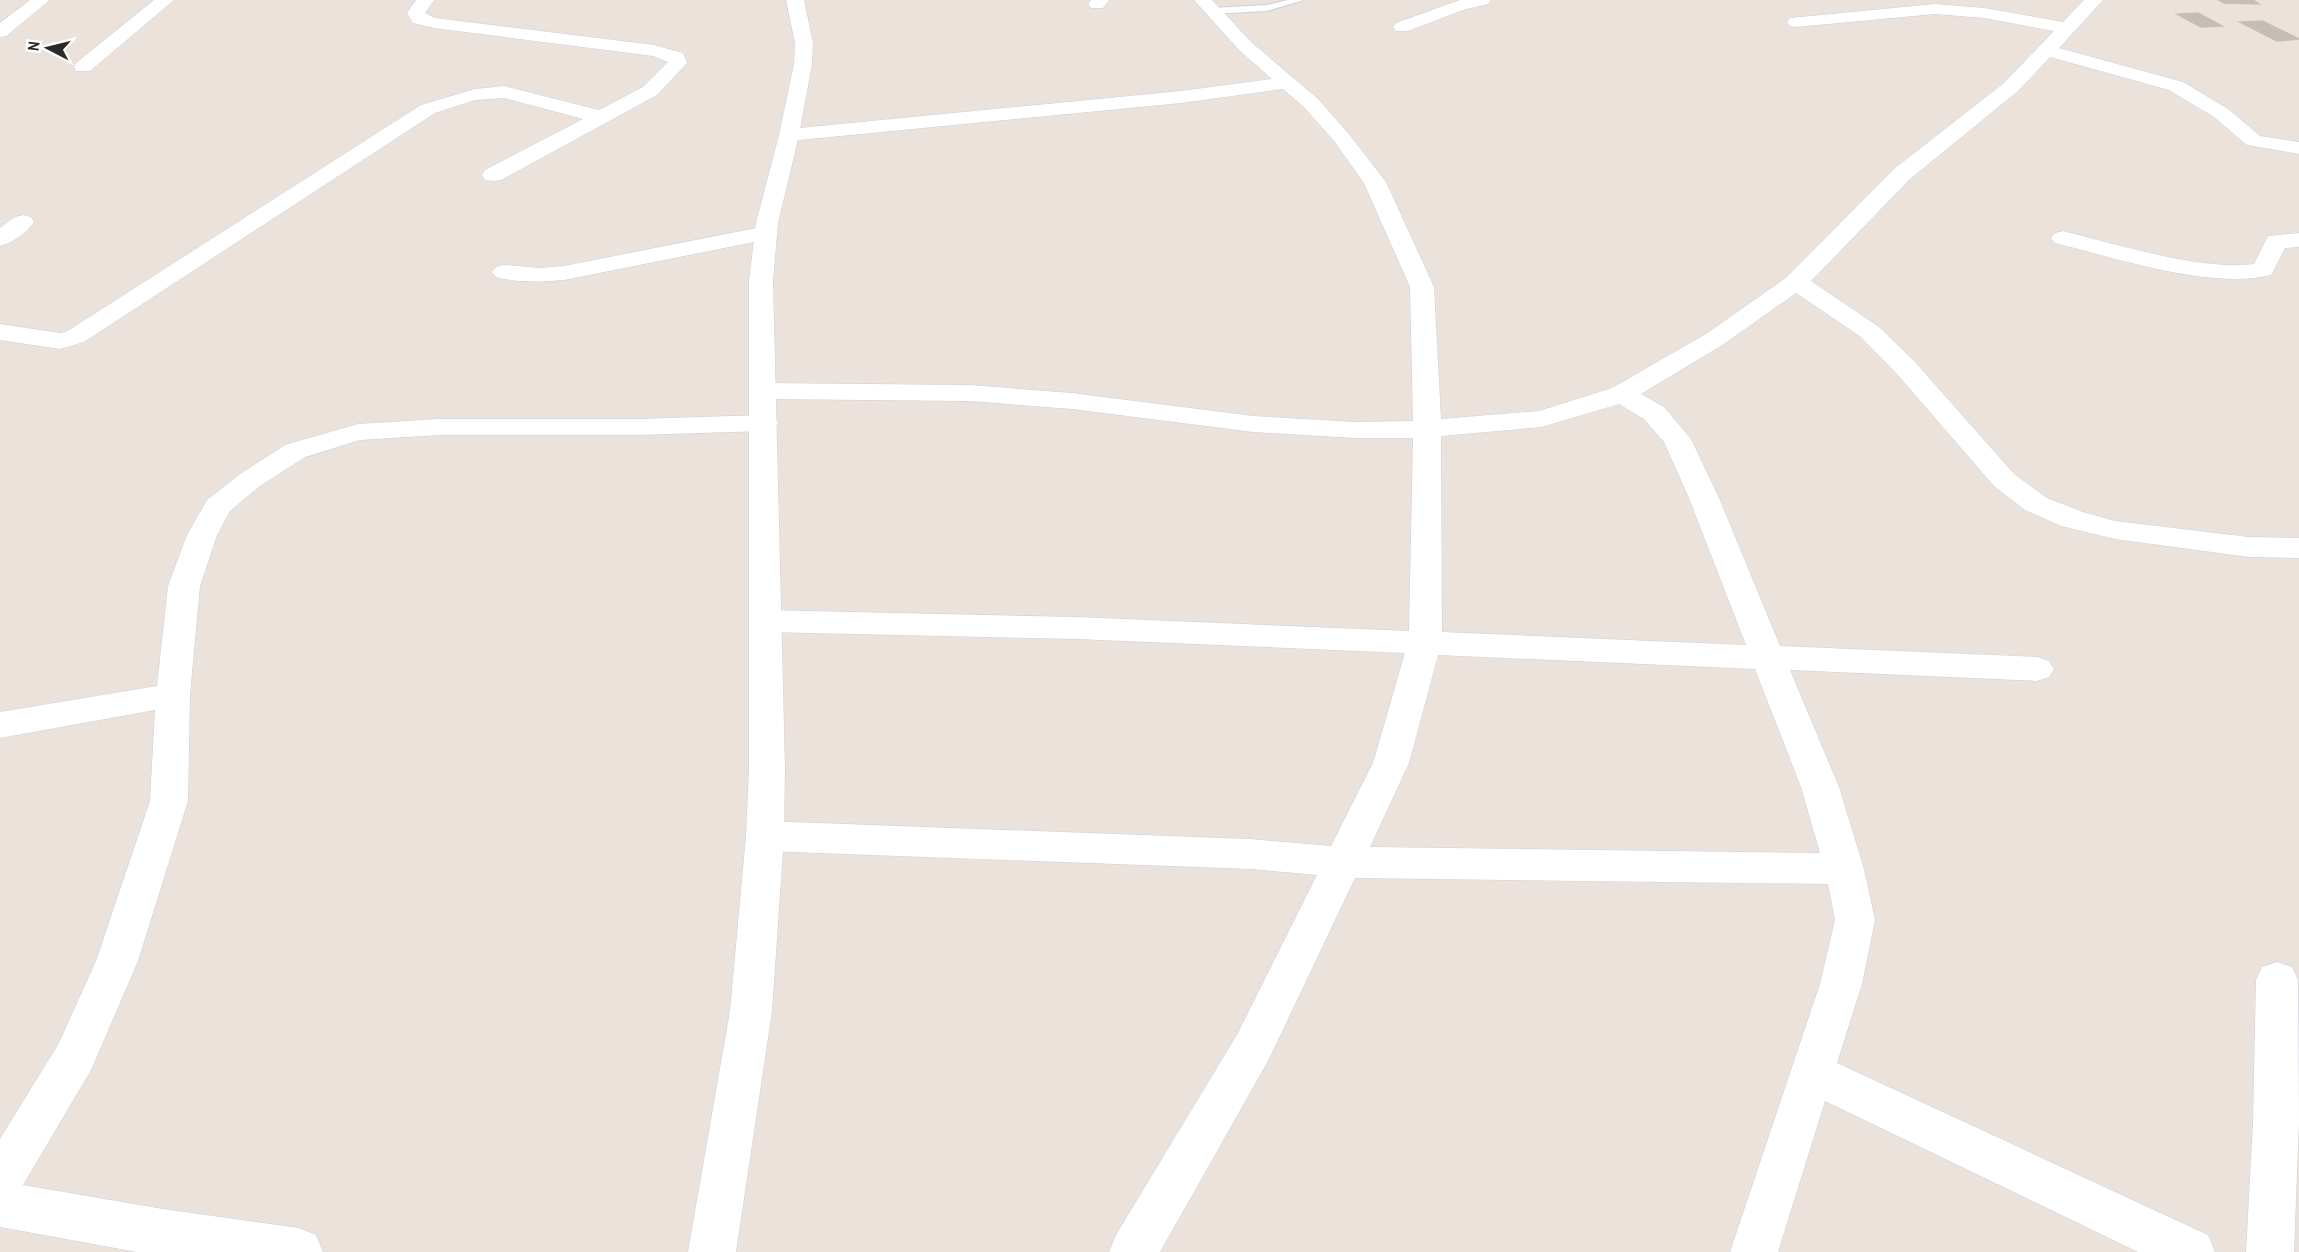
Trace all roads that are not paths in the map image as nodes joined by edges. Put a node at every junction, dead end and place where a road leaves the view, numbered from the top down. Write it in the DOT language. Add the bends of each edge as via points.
graph roads {
  1 [pos="41,0"];
  2 [pos="165,0"];
  3 [pos="425,0"];
  4 [pos="795,0"];
  5 [pos="1299,0"];
  6 [pos="1482,0"];
  7 [pos="2094,0"];
  8 [pos="1207,5"];
  9 [pos="1796,22"];
  10 [pos="1402,27"];
  11 [pos="2067,28"];
  12 [pos="0,32"];
  13 [pos="2047,50"];
  14 [pos="83,67"];
  15 [pos="1287,82"];
  16 [pos="602,117"];
  17 [pos="789,135"];
  18 [pos="2299,148"];
  19 [pos="493,175"];
  20 [pos="23,222"];
  21 [pos="766,233"];
  22 [pos="2063,238"];
  23 [pos="0,239"];
  24 [pos="2299,240"];
  25 [pos="504,272"];
  26 [pos="1796,282"];
  27 [pos="0,332"];
  28 [pos="763,390"];
  29 [pos="1622,394"];
  30 [pos="764,423"];
  31 [pos="1426,429"];
  32 [pos="2299,548"];
  33 [pos="765,621"];
  34 [pos="1425,642"];
  35 [pos="1768,657"];
  36 [pos="2037,669"];
  37 [pos="173,695"];
  38 [pos="0,725"];
  39 [pos="765,836"];
  40 [pos="1341,862"];
  41 [pos="1844,869"];
  42 [pos="2277,980"];
  43 [pos="1812,1073"];
  44 [pos="0,1177"];
  45 [pos="0,1204"];
  46 [pos="299,1252"];
  47 [pos="712,1252"];
  48 [pos="1133,1252"];
  49 [pos="1754,1252"];
  50 [pos="2191,1252"];
  51 [pos="2270,1252"];
  1 -- 12 [label="street"];
  2 -- 14 [label="street"];
  3 -- 16 [label="street" via="416,13 419,19 434,23 676,57 678,63 650,91"];
  4 -- 17 [label="street" via="804,43"];
  5 -- 8 [label="lane" via="1267,8"];
  6 -- 10 [label="street"];
  7 -- 11 [label="street"];
  8 -- 15 [label="street" via="1245,46"];
  9 -- 11 [label="street" via="1946,9"];
  11 -- 13 [label="street"];
  13 -- 18 [label="street" via="2176,86 2221,113 2254,141"];
  13 -- 26 [label="street" via="2011,87 1902,174"];
  15 -- 17 [label="street" via="1217,94 897,128"];
  15 -- 31 [label="street" via="1341,137 1375,182 1422,288"];
  16 -- 19 [label="street"];
  16 -- 27 [label="street" via="504,92 464,96 428,109 75,337 60,340"];
  17 -- 21 [label="street"];
  20 -- 23 [label="street"];
  21 -- 25 [label="street" via="564,273"];
  21 -- 28 [label="street" via="761,281"];
  22 -- 24 [label="street" via="2199,268 2240,273 2263,270 2276,241"];
  26 -- 29 [label="street" via="1716,339"];
  26 -- 32 [label="street" via="1870,332 2004,480 2036,504 2115,530 2249,547"];
  28 -- 30 [label="street"];
  28 -- 31 [label="street" via="969,393 1072,401 1253,424 1354,430"];
  29 -- 31 [label="street" via="1542,419"];
  29 -- 35 [label="street" via="1654,412 1677,439"];
  30 -- 33 [label="street"];
  30 -- 37 [label="street" via="427,427 358,432 295,451 218,506 202,535 184,586"];
  31 -- 34 [label="street"];
  33 -- 34 [label="street"];
  33 -- 39 [label="street"];
  34 -- 35 [label="street"];
  34 -- 40 [label="street" via="1390,763"];
  35 -- 36 [label="street"];
  35 -- 41 [label="street" via="1820,787"];
  37 -- 38 [label="street"];
  37 -- 44 [label="street" via="169,801 117,961 75,1056"];
  39 -- 40 [label="street" via="1250,854"];
  39 -- 47 [label="street" via="751,1011"];
  40 -- 41 [label="street"];
  40 -- 48 [label="street" via="1253,1047"];
  41 -- 43 [label="street" via="1855,920 1841,984"];
  42 -- 51 [label="street"];
  43 -- 49 [label="street"];
  43 -- 50 [label="street"];
  45 -- 46 [label="street"];
}
